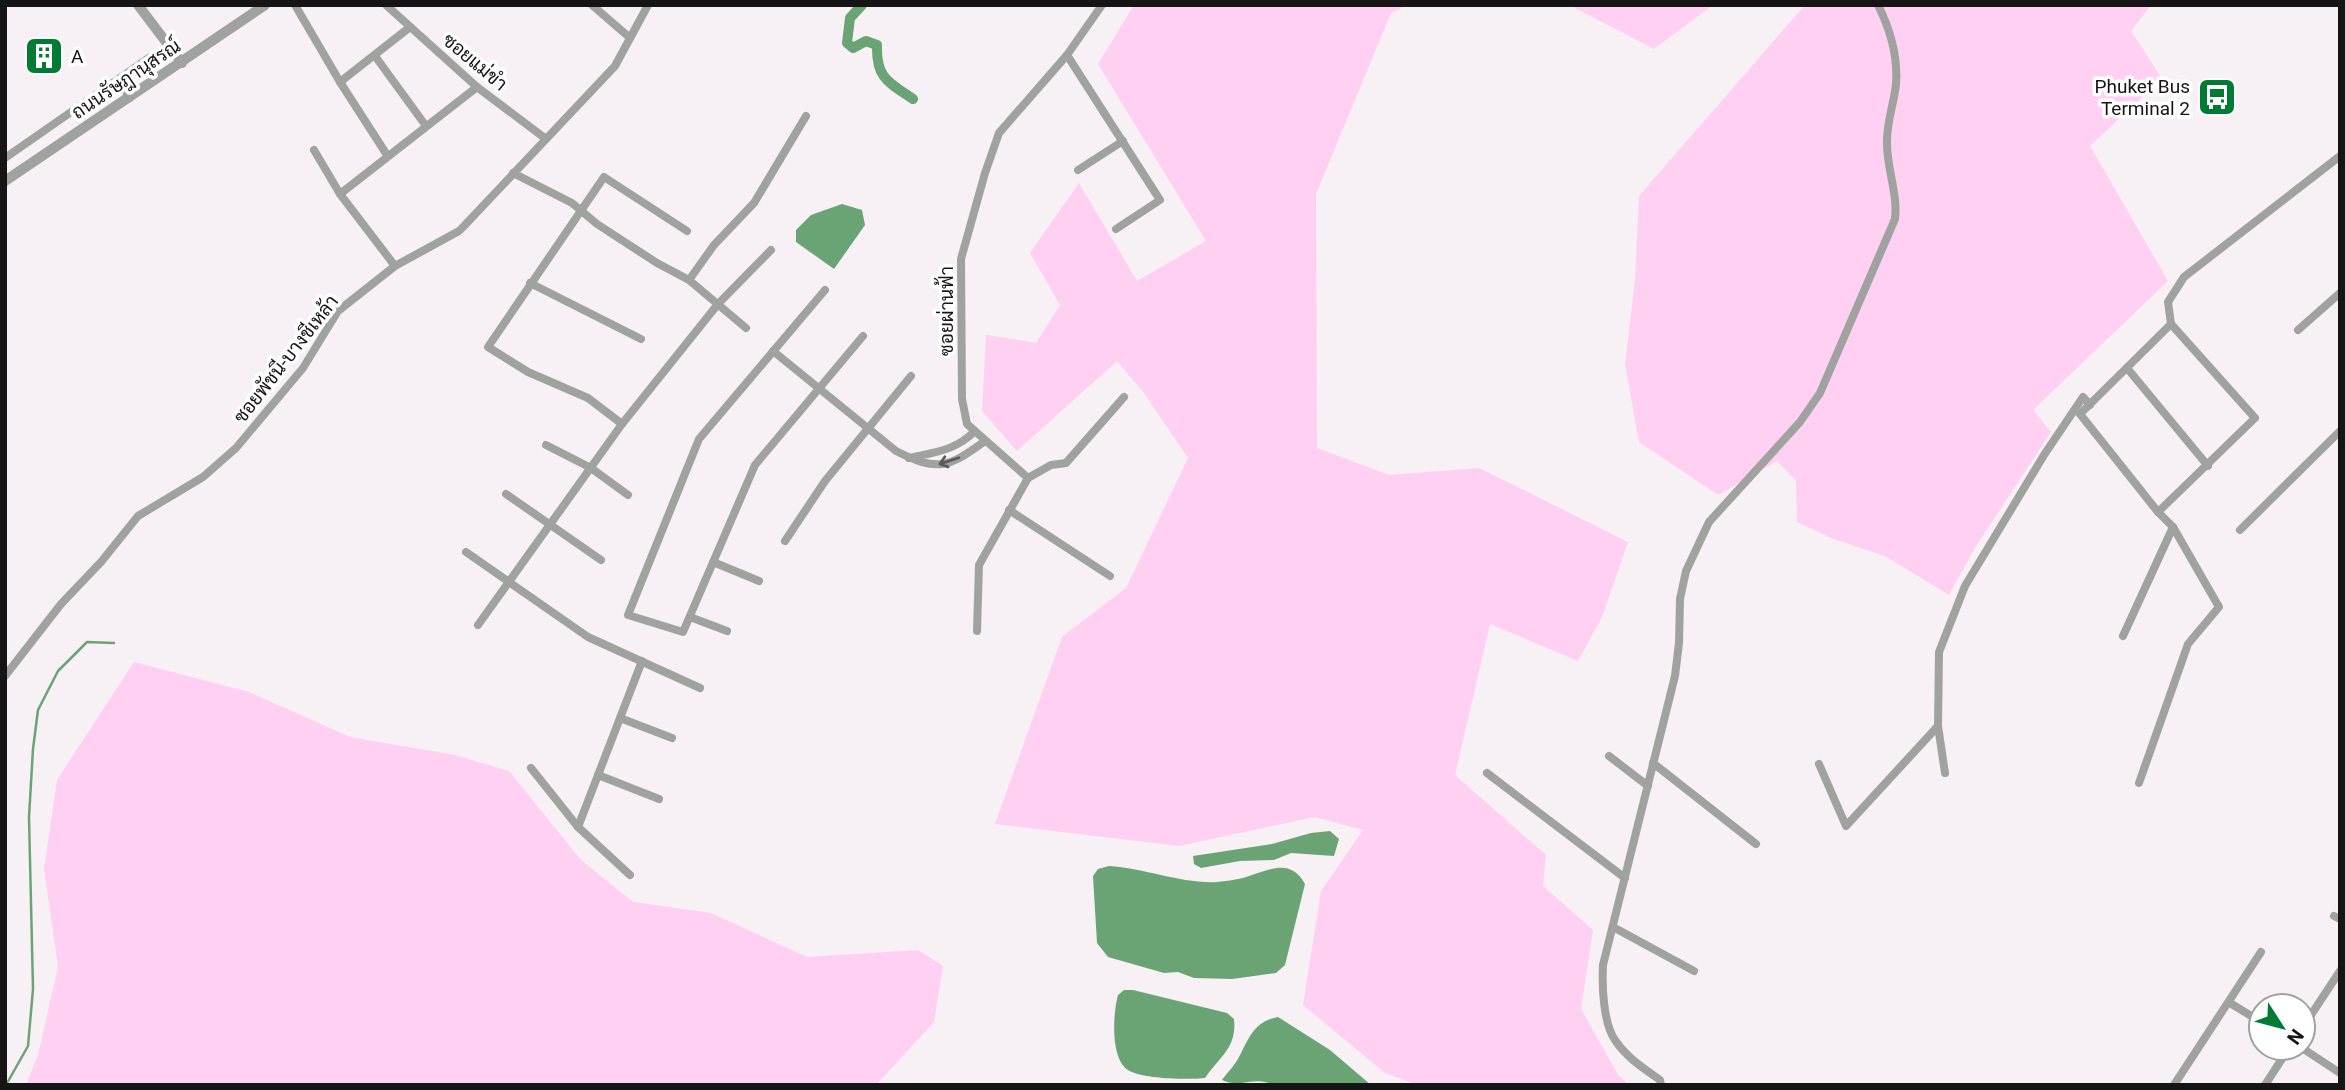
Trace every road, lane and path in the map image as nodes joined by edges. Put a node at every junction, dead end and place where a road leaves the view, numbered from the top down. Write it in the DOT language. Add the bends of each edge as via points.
graph roads {
  1 [pos="138,5"];
  2 [pos="295,5"];
  3 [pos="386,5"];
  4 [pos="593,5"];
  5 [pos="649,5"];
  6 [pos="1102,5"];
  7 [pos="1878,5"];
  8 [pos="258,7"];
  9 [pos="410,27"];
  10 [pos="629,37"];
  11 [pos="375,55"];
  12 [pos="1068,55"];
  13 [pos="150,57"];
  14 [pos="182,63"];
  15 [pos="118,80"];
  16 [pos="340,82"];
  17 [pos="477,87"];
  18 [pos="130,98"];
  19 [pos="806,116"];
  20 [pos="426,126"];
  21 [pos="34,139"];
  22 [pos="546,139"];
  23 [pos="1123,141"];
  24 [pos="314,150"];
  25 [pos="44,155"];
  26 [pos="387,155"];
  27 [pos="2340,156"];
  28 [pos="5,158"];
  29 [pos="1077,170"];
  30 [pos="513,173"];
  31 [pos="5,181"];
  32 [pos="340,194"];
  33 [pos="582,211"];
  34 [pos="1116,229"];
  35 [pos="687,231"];
  36 [pos="771,250"];
  37 [pos="395,266"];
  38 [pos="689,280"];
  39 [pos="530,283"];
  40 [pos="825,290"];
  41 [pos="2340,293"];
  42 [pos="718,304"];
  43 [pos="2171,324"];
  44 [pos="746,328"];
  45 [pos="2298,330"];
  46 [pos="863,336"];
  47 [pos="641,339"];
  48 [pos="773,351"];
  49 [pos="2127,368"];
  50 [pos="911,376"];
  51 [pos="819,388"];
  52 [pos="1124,397"];
  53 [pos="2090,405"];
  54 [pos="622,424"];
  55 [pos="868,428"];
  56 [pos="975,431"];
  57 [pos="2340,431"];
  58 [pos="985,441"];
  59 [pos="546,444"];
  60 [pos="909,458"];
  61 [pos="2208,466"];
  62 [pos="591,468"];
  63 [pos="1028,478"];
  64 [pos="506,494"];
  65 [pos="628,495"];
  66 [pos="1009,510"];
  67 [pos="2158,512"];
  68 [pos="551,525"];
  69 [pos="2173,527"];
  70 [pos="2240,530"];
  71 [pos="785,541"];
  72 [pos="466,552"];
  73 [pos="601,560"];
  74 [pos="713,562"];
  75 [pos="1110,576"];
  76 [pos="510,581"];
  77 [pos="759,581"];
  78 [pos="690,617"];
  79 [pos="478,625"];
  80 [pos="727,631"];
  81 [pos="977,631"];
  82 [pos="2123,636"];
  83 [pos="642,662"];
  84 [pos="5,676"];
  85 [pos="700,688"];
  86 [pos="621,718"];
  87 [pos="1938,726"];
  88 [pos="671,738"];
  89 [pos="1609,756"];
  90 [pos="1653,763"];
  91 [pos="1819,764"];
  92 [pos="531,768"];
  93 [pos="1945,773"];
  94 [pos="1487,774"];
  95 [pos="598,775"];
  96 [pos="2139,783"];
  97 [pos="1648,786"];
  98 [pos="659,799"];
  99 [pos="578,827"];
  100 [pos="1756,844"];
  101 [pos="631,874"];
  102 [pos="1625,878"];
  103 [pos="1613,927"];
  104 [pos="2261,952"];
  105 [pos="1694,971"];
  106 [pos="2340,971"];
  107 [pos="2230,1003"];
  108 [pos="2317,1006"];
  109 [pos="2247,1013"];
  110 [pos="2317,1058"];
  111 [pos="2280,1062"];
  112 [pos="2340,1073"];
  113 [pos="1661,1085"];
  114 [pos="2175,1085"];
  115 [pos="2265,1085"];
  1 -- 14 [label="street"];
  2 -- 16 [label="street"];
  3 -- 9 [label="street, ซอยแม่ขำ"];
  4 -- 10 [label="street"];
  5 -- 10 [label="street, ซอยพัชนี-บางชีเหล้า"];
  6 -- 12 [label="street, ซอยผ่านฟ้า"];
  7 -- 90 [label="street" via="1895,56 1896,82 1886,140 1897,204 1895,219 1820,393 1800,422 1709,522 1686,571 1675,676"];
  8 -- 14 [label="street, ถนนรัษฎานุสรณ์"];
  9 -- 11 [label="street"];
  9 -- 17 [label="street, ซอยแม่ขำ"];
  10 -- 22 [label="street, ซอยพัชนี-บางชีเหล้า" via="615,66"];
  11 -- 16 [label="street"];
  11 -- 20 [label="street"];
  12 -- 23 [label="street"];
  12 -- 56 [label="street, ซอยผ่านฟ้า" via="999,133 961,259 962,399 967,424"];
  13 -- 15 [label="street"];
  14 -- 18 [label="street, ถนนรัษฎานุสรณ์"];
  15 -- 18 [label="street"];
  15 -- 21 [label="street"];
  16 -- 26 [label="street"];
  17 -- 20 [label="street"];
  17 -- 22 [label="street, ซอยแม่ขำ"];
  18 -- 25 [label="street, ถนนรัษฎานุสรณ์"];
  19 -- 38 [label="street" via="754,203"];
  20 -- 26 [label="street"];
  21 -- 25 [label="street"];
  21 -- 28 [label="street"];
  22 -- 30 [label="street, ซอยพัชนี-บางชีเหล้า"];
  23 -- 29 [label="street"];
  23 -- 34 [label="street" via="1160,200"];
  24 -- 32 [label="street"];
  25 -- 31 [label="street, ถนนรัษฎานุสรณ์"];
  26 -- 32 [label="street"];
  27 -- 43 [label="street" via="2184,277 2168,302"];
  30 -- 33 [label="street"];
  30 -- 37 [label="street, ซอยพัชนี-บางชีเหล้า" via="459,231"];
  32 -- 37 [label="street"];
  33 -- 35 [label="street" via="604,177"];
  33 -- 38 [label="street"];
  33 -- 39 [label="street"];
  36 -- 42 [label="street"];
  37 -- 84 [label="street, ซอยพัชนี-บางชีเหล้า" via="338,311 303,368 236,448 203,477 138,516"];
  38 -- 42 [label="street"];
  39 -- 47 [label="street"];
  39 -- 54 [label="street" via="488,347 528,372 588,398"];
  40 -- 48 [label="street"];
  41 -- 45 [label="street"];
  42 -- 44 [label="street"];
  42 -- 54 [label="street"];
  43 -- 49 [label="street"];
  43 -- 61 [label="street" via="2255,418"];
  46 -- 51 [label="street"];
  48 -- 51 [label="street"];
  48 -- 78 [label="street" via="699,439 628,615 683,632"];
  49 -- 53 [label="street"];
  49 -- 61 [label="street"];
  50 -- 55 [label="street"];
  51 -- 55 [label="street"];
  51 -- 74 [label="street" via="755,465"];
  52 -- 63 [label="street" via="1066,463"];
  53 -- 67 [label="street" via="2080,414"];
  53 -- 87 [label="street" via="2083,397 1965,586 1939,652"];
  54 -- 62 [label="street"];
  55 -- 60 [label="street"];
  55 -- 71 [label="street"];
  56 -- 58 [label="street, ซอยผ่านฟ้า"];
  56 -- 60 [label="street" via="949,449"];
  57 -- 70 [label="street"];
  58 -- 60 [label="street, one-way" via="966,455 940,464 925,465"];
  58 -- 63 [label="street, ซอยผ่านฟ้า"];
  59 -- 62 [label="street"];
  61 -- 67 [label="street"];
  62 -- 65 [label="street"];
  62 -- 68 [label="street"];
  63 -- 66 [label="street"];
  64 -- 68 [label="street"];
  66 -- 75 [label="street"];
  66 -- 81 [label="street" via="979,565"];
  67 -- 69 [label="street"];
  68 -- 73 [label="street"];
  68 -- 76 [label="street"];
  69 -- 82 [label="street"];
  69 -- 96 [label="street" via="2219,607 2188,644"];
  72 -- 76 [label="street"];
  74 -- 77 [label="street"];
  74 -- 78 [label="street"];
  76 -- 79 [label="street"];
  76 -- 83 [label="street" via="588,637"];
  78 -- 80 [label="street"];
  83 -- 85 [label="street"];
  83 -- 86 [label="street"];
  86 -- 88 [label="street"];
  86 -- 95 [label="street"];
  87 -- 91 [label="street" via="1846,826"];
  87 -- 93 [label="street"];
  89 -- 97 [label="street"];
  90 -- 97 [label="street"];
  90 -- 100 [label="street"];
  92 -- 99 [label="street"];
  94 -- 102 [label="street"];
  95 -- 98 [label="street"];
  95 -- 99 [label="street"];
  97 -- 102 [label="street"];
  99 -- 101 [label="street"];
  102 -- 103 [label="street"];
  103 -- 105 [label="street"];
  103 -- 113 [label="street" via="1603,965 1602,994 1613,1038"];
  104 -- 107 [label="street"];
  106 -- 108 [label="street"];
  107 -- 109 [label="street"];
  107 -- 114 [label="street"];
  110 -- 112 [label="street"];
  111 -- 115 [label="street"];
}
